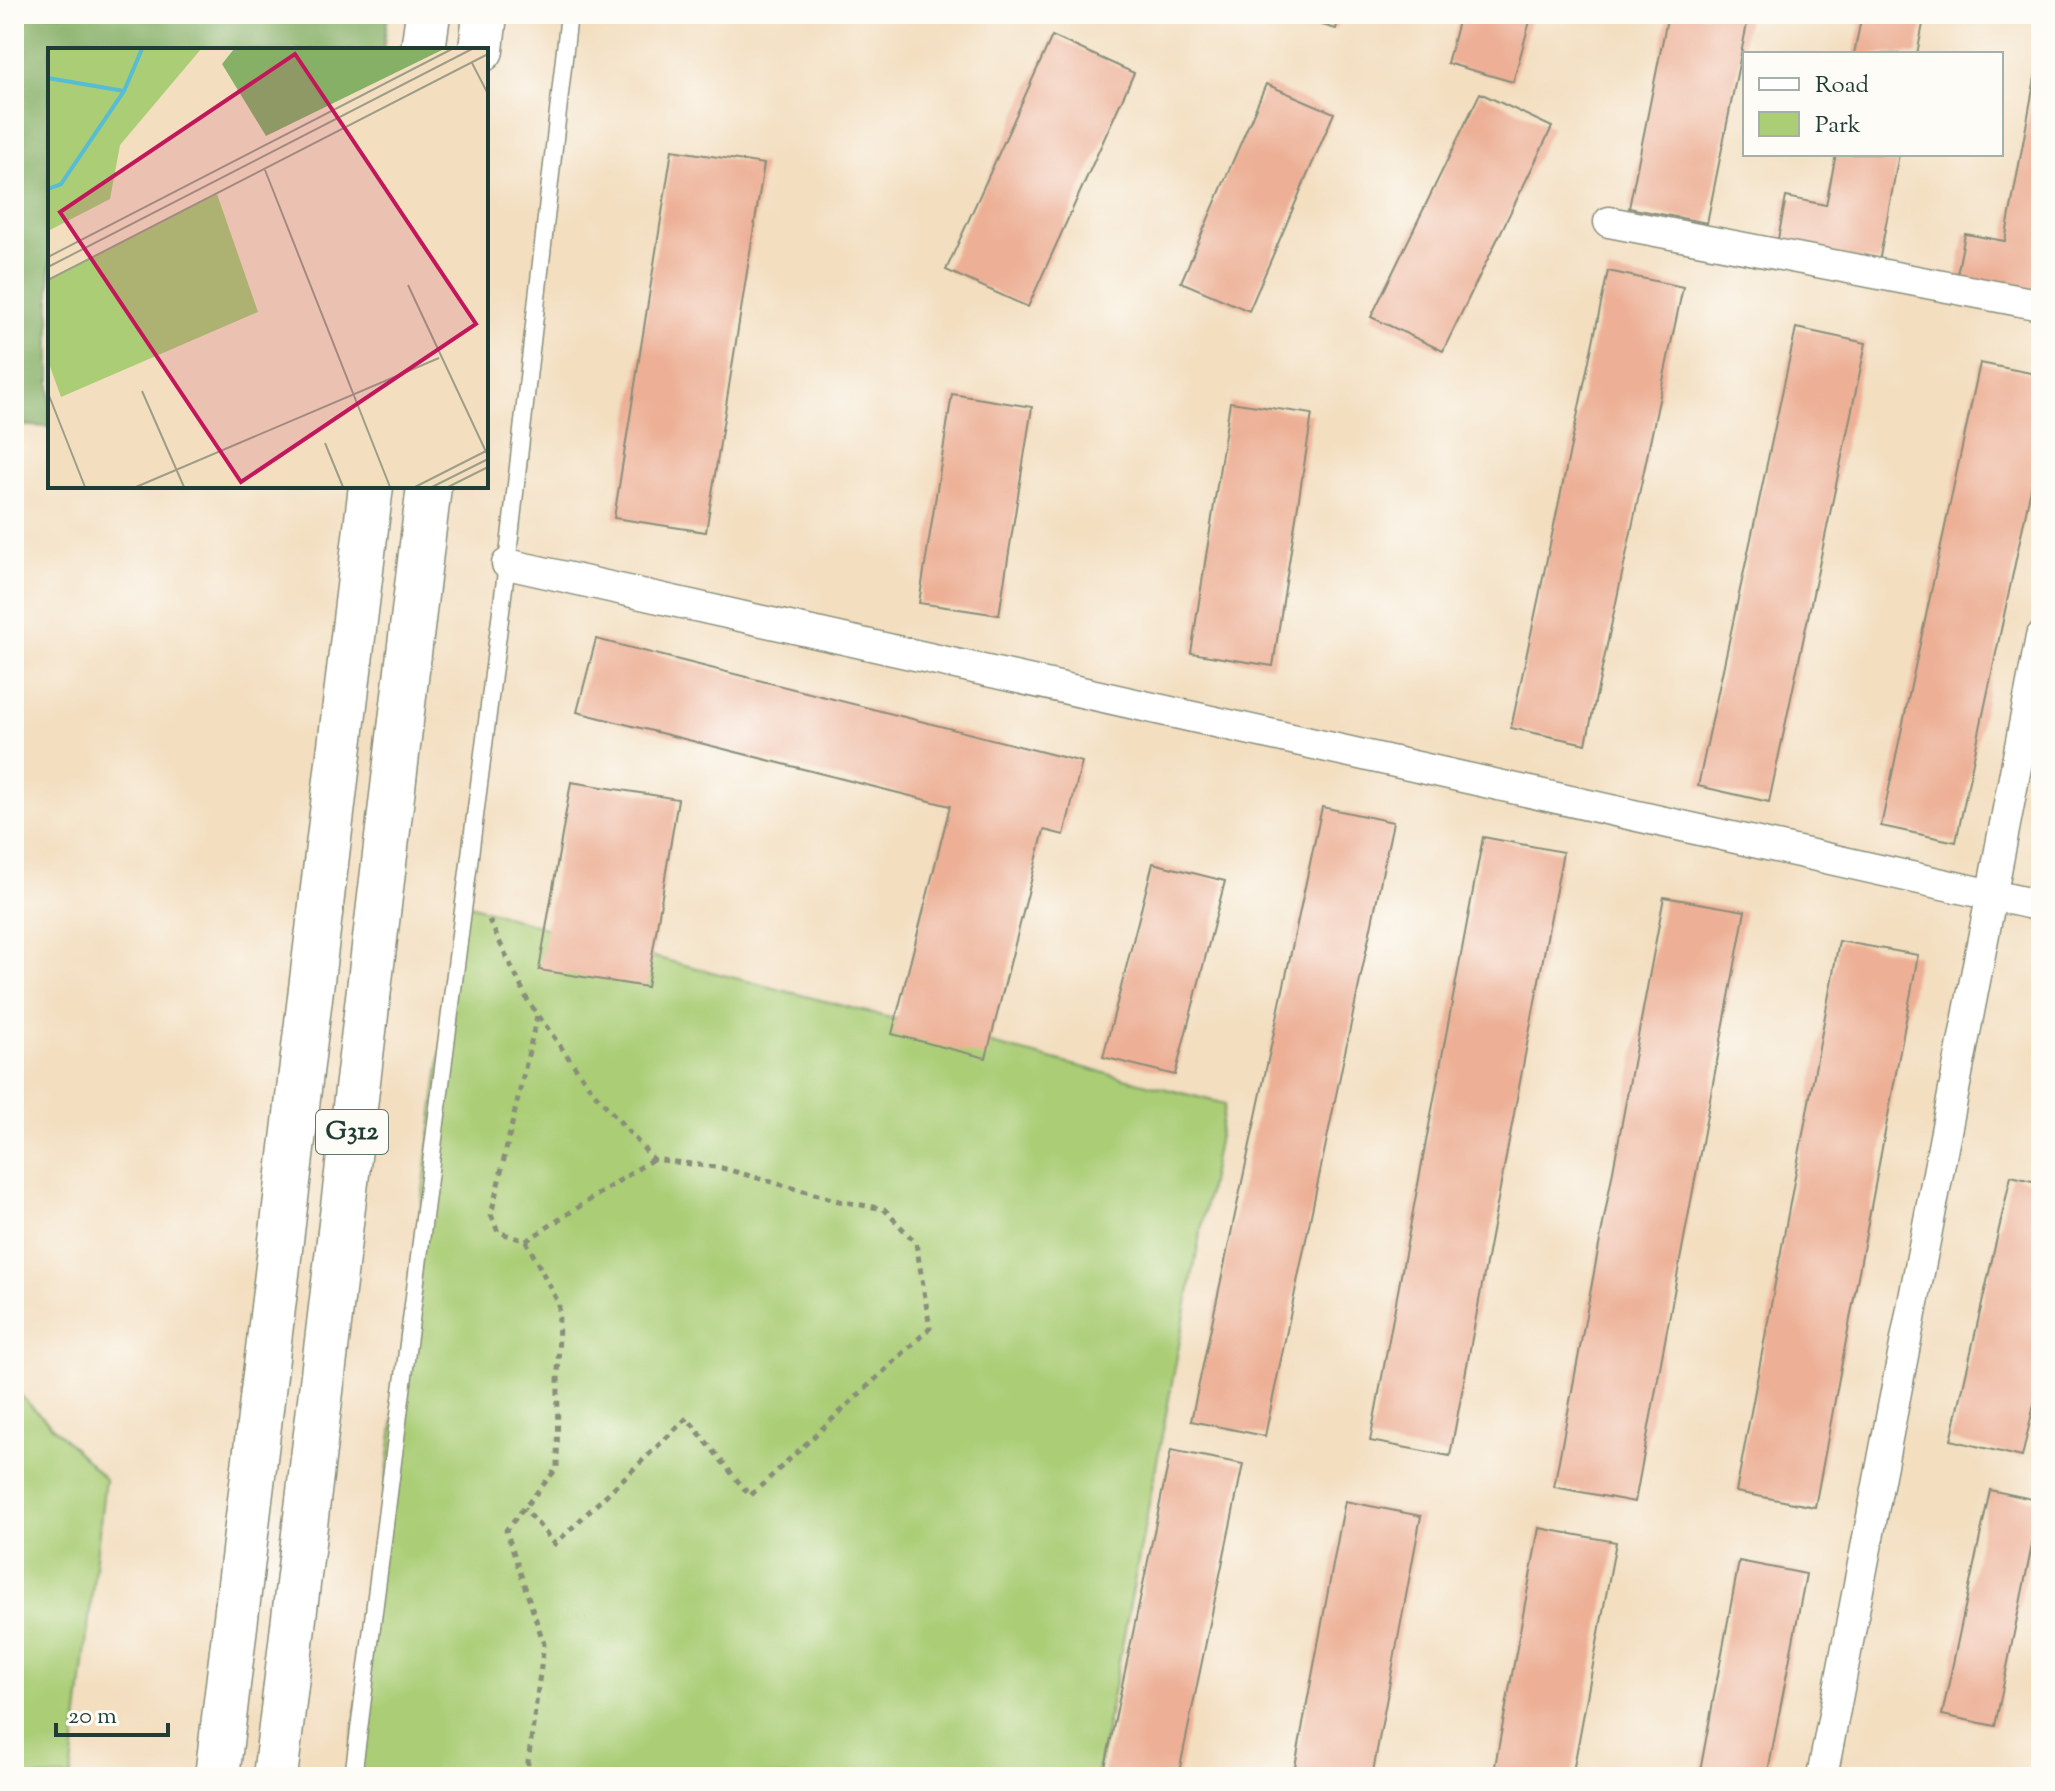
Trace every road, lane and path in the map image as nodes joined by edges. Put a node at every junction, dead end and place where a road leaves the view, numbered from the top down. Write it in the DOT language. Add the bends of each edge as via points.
graph roads {
  1 [pos="428,14"];
  2 [pos="485,14"];
  3 [pos="569,14"];
  4 [pos="423,48"];
  5 [pos="481,48"];
  6 [pos="1609,222"];
  7 [pos="2041,305"];
  8 [pos="371,488"];
  9 [pos="429,488"];
  10 [pos="507,564"];
  11 [pos="2041,637"];
  12 [pos="467,884"];
  13 [pos="1989,895"];
  14 [pos="2041,906"];
  15 [pos="538,1015"];
  16 [pos="653,1159"];
  17 [pos="526,1241"];
  18 [pos="524,1508"];
  19 [pos="217,1777"];
  20 [pos="275,1777"];
  21 [pos="353,1777"];
  22 [pos="526,1777"];
  23 [pos="1822,1777"];
  1 -- 4 [label="highway"];
  2 -- 5 [label="highway"];
  3 -- 10 [label="lane"];
  6 -- 7 [label="street"];
  8 -- 19 [label="highway, G312"];
  9 -- 20 [label="highway, G312"];
  10 -- 12 [label="lane"];
  10 -- 13 [label="street"];
  11 -- 13 [label="street"];
  12 -- 15 [label="path"];
  12 -- 21 [label="lane"];
  13 -- 14 [label="street"];
  13 -- 23 [label="street"];
  15 -- 16 [label="path" via="591,1089"];
  15 -- 17 [label="path" via="491,1215 498,1232"];
  16 -- 17 [label="path"];
  16 -- 18 [label="path" via="722,1168 884,1209 916,1243 930,1328 750,1496 687,1418 555,1544"];
  17 -- 18 [label="path" via="559,1304 559,1408 557,1468"];
  18 -- 22 [label="path" via="506,1530 544,1644"];
}
